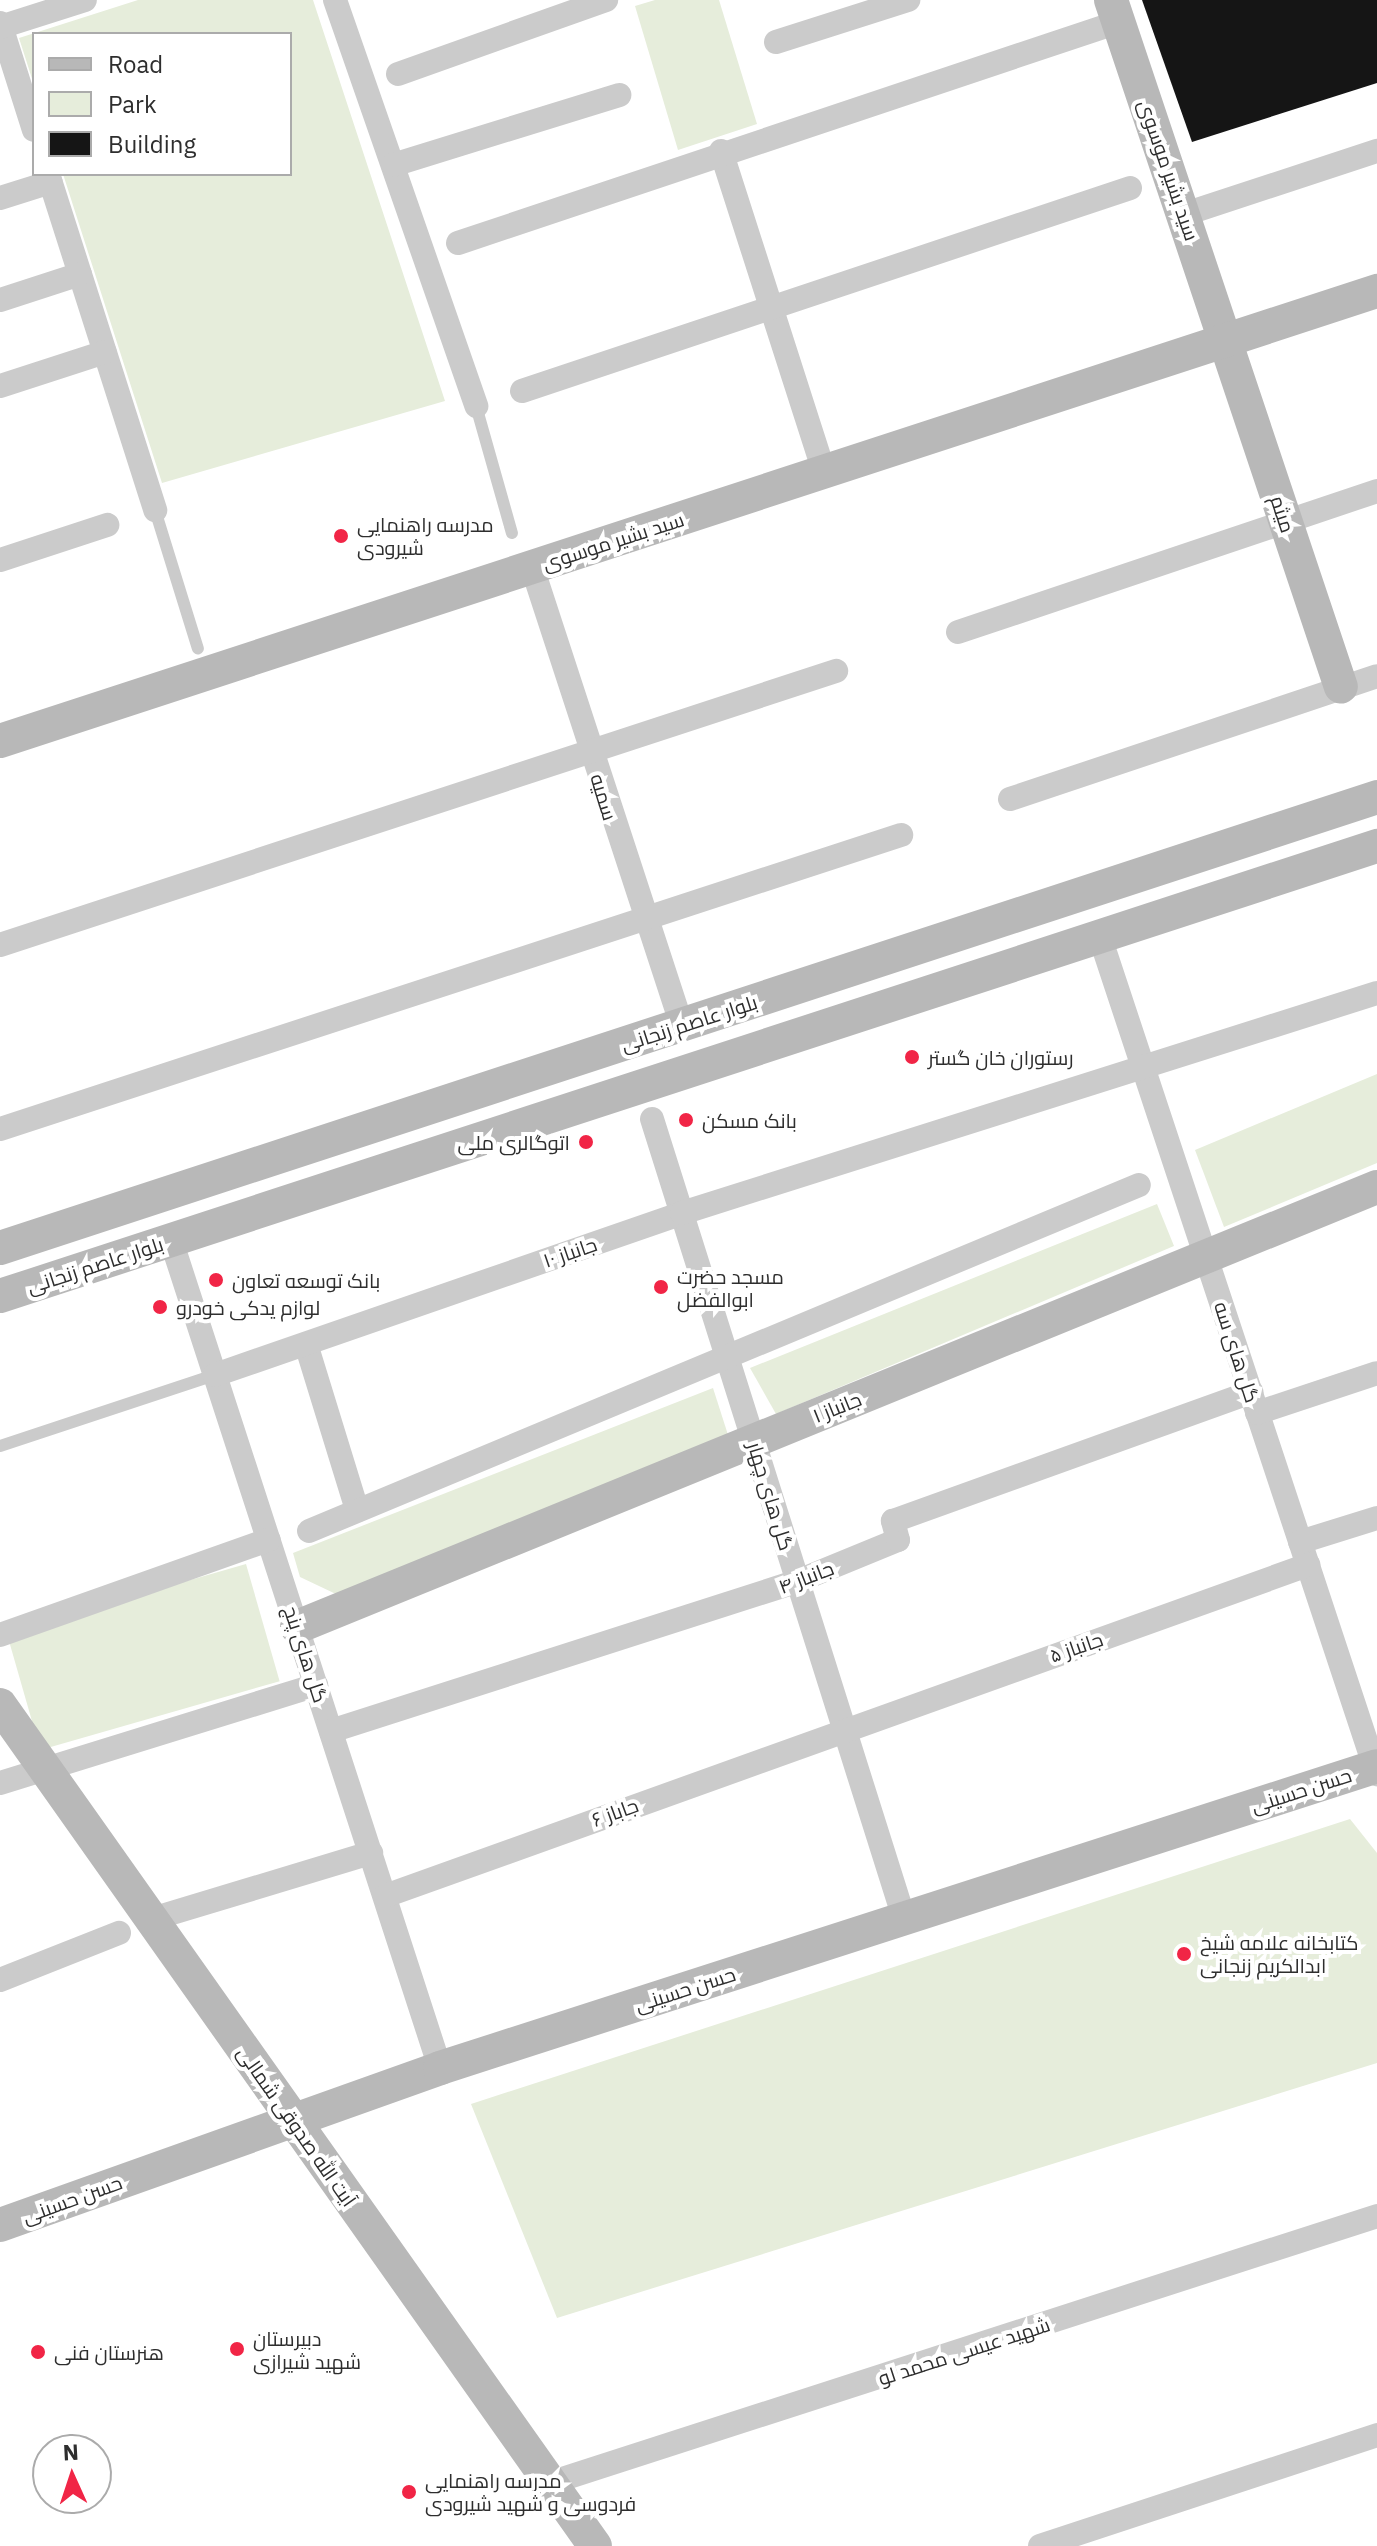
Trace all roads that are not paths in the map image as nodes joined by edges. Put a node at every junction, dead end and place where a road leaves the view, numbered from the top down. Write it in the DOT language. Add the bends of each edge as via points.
graph roads {
  1 [pos="85,0"];
  2 [pos="335,0"];
  3 [pos="606,0"];
  4 [pos="908,0"];
  5 [pos="1115,11"];
  6 [pos="0,26"];
  7 [pos="776,42"];
  8 [pos="398,74"];
  9 [pos="619,95"];
  10 [pos="32,124"];
  11 [pos="721,151"];
  12 [pos="1377,151"];
  13 [pos="393,165"];
  14 [pos="49,178"];
  15 [pos="1130,188"];
  16 [pos="0,198"];
  17 [pos="1185,214"];
  18 [pos="458,243"];
  19 [pos="80,274"];
  20 [pos="1377,291"];
  21 [pos="0,300"];
  22 [pos="769,305"];
  23 [pos="1225,340"];
  24 [pos="105,352"];
  25 [pos="0,386"];
  26 [pos="522,391"];
  27 [pos="476,406"];
  28 [pos="824,472"];
  29 [pos="1377,491"];
  30 [pos="155,510"];
  31 [pos="1286,521"];
  32 [pos="107,525"];
  33 [pos="512,533"];
  34 [pos="0,560"];
  35 [pos="532,567"];
  36 [pos="958,632"];
  37 [pos="198,649"];
  38 [pos="836,671"];
  39 [pos="1377,676"];
  40 [pos="1341,687"];
  41 [pos="0,741"];
  42 [pos="589,751"];
  43 [pos="1377,797"];
  44 [pos="1010,799"];
  45 [pos="901,835"];
  46 [pos="1377,846"];
  47 [pos="642,917"];
  48 [pos="1100,937"];
  49 [pos="0,945"];
  50 [pos="1377,993"];
  51 [pos="682,1025"];
  52 [pos="1143,1066"];
  53 [pos="652,1119"];
  54 [pos="0,1129"];
  55 [pos="1139,1185"];
  56 [pos="1377,1187"];
  57 [pos="682,1213"];
  58 [pos="171,1240"];
  59 [pos="0,1248"];
  60 [pos="1206,1258"];
  61 [pos="0,1296"];
  62 [pos="306,1344"];
  63 [pos="725,1351"];
  64 [pos="1377,1373"];
  65 [pos="215,1375"];
  66 [pos="1254,1402"];
  67 [pos="754,1441"];
  68 [pos="0,1446"];
  69 [pos="357,1510"];
  70 [pos="1377,1518"];
  71 [pos="309,1531"];
  72 [pos="269,1540"];
  73 [pos="1304,1553"];
  74 [pos="798,1581"];
  75 [pos="297,1627"];
  76 [pos="0,1635"];
  77 [pos="316,1685"];
  78 [pos="0,1705"];
  79 [pos="845,1729"];
  80 [pos="331,1731"];
  81 [pos="43,1765"];
  82 [pos="1376,1769"];
  83 [pos="0,1783"];
  84 [pos="371,1853"];
  85 [pos="385,1896"];
  86 [pos="904,1918"];
  87 [pos="152,1919"];
  88 [pos="119,1933"];
  89 [pos="0,1980"];
  90 [pos="440,2068"];
  91 [pos="291,2117"];
  92 [pos="1377,2216"];
  93 [pos="0,2225"];
  94 [pos="1377,2435"];
  95 [pos="550,2483"];
  96 [pos="595,2546"];
  97 [pos="1040,2546"];
  1 -- 6 [label="street"];
  2 -- 13 [label="street"];
  3 -- 8 [label="street"];
  4 -- 7 [label="street"];
  5 -- 11 [label="street"];
  5 -- 17 [label="street, سید بشیر موسوی"];
  6 -- 10 [label="street"];
  9 -- 13 [label="street"];
  11 -- 18 [label="street"];
  11 -- 22 [label="street"];
  12 -- 17 [label="street"];
  13 -- 27 [label="street"];
  14 -- 16 [label="street"];
  14 -- 19 [label="street"];
  15 -- 22 [label="street"];
  17 -- 23 [label="street, سید بشیر موسوی"];
  19 -- 21 [label="street"];
  19 -- 24 [label="street"];
  20 -- 23 [label="street, سید بشیر موسوی"];
  22 -- 26 [label="street"];
  22 -- 28 [label="street"];
  23 -- 28 [label="street, سید بشیر موسوی"];
  23 -- 31 [label="street, میثم"];
  24 -- 25 [label="street"];
  24 -- 30 [label="street"];
  27 -- 33 [label="lane"];
  28 -- 35 [label="street, سید بشیر موسوی"];
  29 -- 31 [label="street"];
  30 -- 37 [label="lane"];
  31 -- 36 [label="street"];
  31 -- 40 [label="street, میثم"];
  32 -- 34 [label="street"];
  35 -- 41 [label="street, سید بشیر موسوی"];
  35 -- 42 [label="street, سمیه"];
  38 -- 42 [label="street"];
  39 -- 40 [label="street"];
  40 -- 44 [label="street"];
  42 -- 47 [label="street, سمیه"];
  42 -- 49 [label="street"];
  43 -- 51 [label="street, بلوار عاصم زنجانی"];
  45 -- 47 [label="street"];
  46 -- 48 [label="street, بلوار عاصم زنجانی"];
  47 -- 51 [label="street, سمیه"];
  47 -- 54 [label="street"];
  48 -- 52 [label="street, گل های سه"];
  48 -- 58 [label="street, بلوار عاصم زنجانی"];
  50 -- 52 [label="street, جانباز ۱۰"];
  51 -- 59 [label="street, بلوار عاصم زنجانی"];
  52 -- 57 [label="street, جانباز ۱۰"];
  52 -- 60 [label="street, گل های سه"];
  53 -- 57 [label="street, گل های چهار"];
  55 -- 63 [label="street"];
  56 -- 60 [label="street, جانباز ۱"];
  57 -- 62 [label="street, جانباز ۱۰"];
  57 -- 63 [label="street, گل های چهار"];
  58 -- 61 [label="street, بلوار عاصم زنجانی"];
  58 -- 65 [label="street, گل های پنج"];
  60 -- 66 [label="street, گل های سه"];
  60 -- 67 [label="street, جانباز ۱"];
  62 -- 65 [label="street, جانباز ۱۰"];
  62 -- 69 [label="street"];
  63 -- 67 [label="street, گل های چهار"];
  63 -- 69 [label="street"];
  64 -- 66 [label="street"];
  65 -- 68 [label="lane, جانباز ۱۰"];
  65 -- 72 [label="street, گل های پنج"];
  66 -- 73 [label="street, گل های سه"];
  66 -- 74 [label="street, جانباز ۴" via="893,1521 898,1540"];
  67 -- 74 [label="street, گل های چهار"];
  67 -- 75 [label="street, جانباز ۱"];
  69 -- 71 [label="street"];
  70 -- 73 [label="street, جانباز ۵"];
  72 -- 75 [label="street, گل های پنج"];
  72 -- 76 [label="street"];
  73 -- 79 [label="street, جانباز ۵"];
  73 -- 82 [label="street, گل های سه"];
  74 -- 79 [label="street, گل های چهار"];
  74 -- 80 [label="street, جانباز ۴"];
  75 -- 77 [label="street, گل های پنج"];
  77 -- 80 [label="street, گل های پنج"];
  77 -- 81 [label="street"];
  78 -- 81 [label="street, آیت الله صدوقی شمالی"];
  79 -- 85 [label="street, جاباز ۶"];
  79 -- 86 [label="street, گل های چهار"];
  80 -- 84 [label="street, گل های پنج"];
  81 -- 83 [label="street"];
  81 -- 87 [label="street, آیت الله صدوقی شمالی"];
  82 -- 86 [label="street, حسن حسینی"];
  84 -- 85 [label="street, گل های پنج"];
  84 -- 87 [label="street"];
  85 -- 90 [label="street, گل های پنج"];
  86 -- 90 [label="street, حسن حسینی"];
  87 -- 91 [label="street, آیت الله صدوقی شمالی"];
  88 -- 89 [label="street"];
  90 -- 91 [label="street, حسن حسینی"];
  91 -- 93 [label="street, حسن حسینی"];
  91 -- 95 [label="street, آیت الله صدوقی شمالی"];
  92 -- 95 [label="street, شهید عیسی محمد لو"];
  94 -- 97 [label="street"];
  95 -- 96 [label="street, آیت الله صدوقی شمالی"];
}
